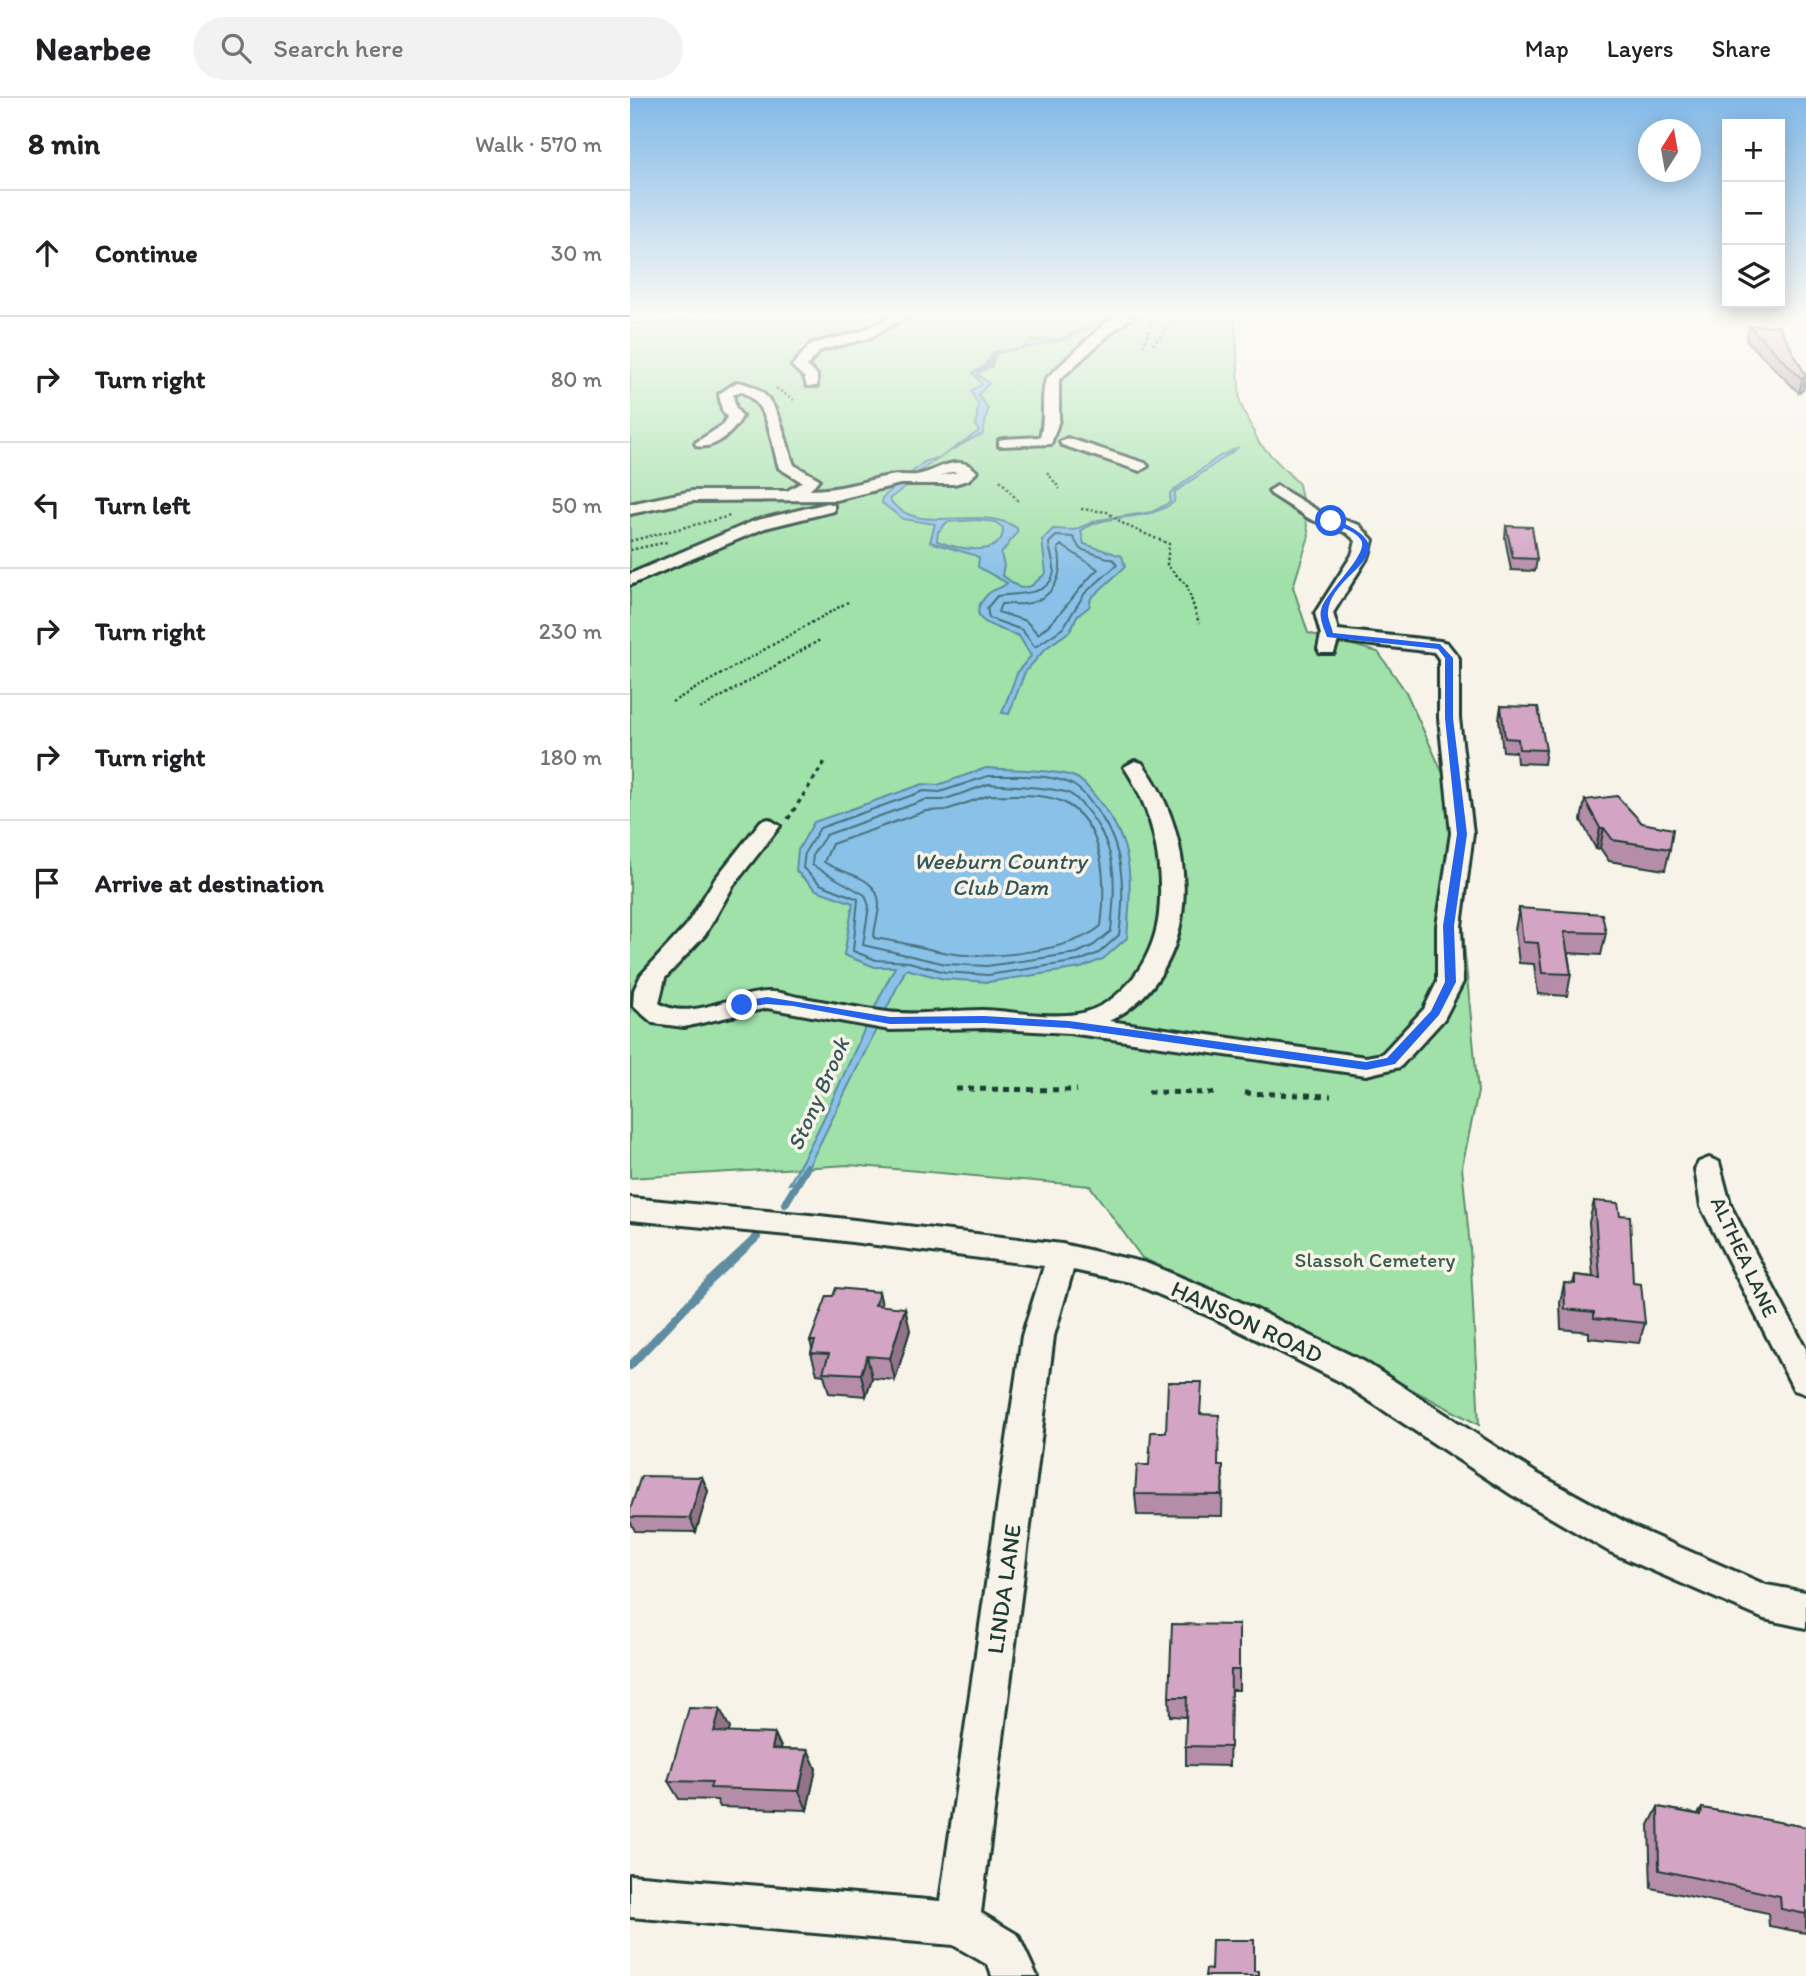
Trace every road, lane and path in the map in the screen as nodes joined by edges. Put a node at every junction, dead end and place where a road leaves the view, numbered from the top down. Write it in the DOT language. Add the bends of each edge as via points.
graph roads {
  1 [pos="728,404"];
  2 [pos="762,404"];
  3 [pos="1051,404"];
  4 [pos="1094,437"];
  5 [pos="1046,442"];
  6 [pos="1067,442"];
  7 [pos="702,443"];
  8 [pos="1004,443"];
  9 [pos="1140,466"];
  10 [pos="1047,472"];
  11 [pos="913,479"];
  12 [pos="1000,480"];
  13 [pos="1060,489"];
  14 [pos="1277,492"];
  15 [pos="848,493"];
  16 [pos="788,497"];
  17 [pos="1018,502"];
  18 [pos="630,509"];
  19 [pos="1081,509"];
  20 [pos="730,516"];
  21 [pos="630,541"];
  22 [pos="667,542"];
  23 [pos="630,550"];
  24 [pos="630,580"];
  25 [pos="848,602"];
  26 [pos="1199,623"];
  27 [pos="820,640"];
  28 [pos="672,702"];
  29 [pos="700,709"];
  30 [pos="1135,768"];
  31 [pos="769,826"];
  32 [pos="1069,1024"];
  33 [pos="956,1088"];
  34 [pos="1077,1090"];
  35 [pos="1148,1092"];
  36 [pos="1214,1093"];
  37 [pos="1245,1093"];
  38 [pos="1331,1096"];
  39 [pos="1709,1169"];
  40 [pos="630,1209"];
  41 [pos="1062,1256"];
  42 [pos="1806,1380"];
  43 [pos="1806,1610"];
  44 [pos="630,1896"];
  45 [pos="958,1924"];
  46 [pos="1015,1976"];
  1 -- 7 [label="street" via="735,416 733,422"];
  2 -- 16 [label="street" via="778,422 780,451 787,468 811,479"];
  3 -- 5 [label="street"];
  4 -- 6 [label="street"];
  5 -- 6 [label="street"];
  5 -- 8 [label="street"];
  6 -- 9 [label="street" via="1112,461"];
  10 -- 13 [label="path"];
  11 -- 15 [label="street"];
  12 -- 17 [label="path"];
  14 -- 32 [label="street" via="1315,516 1353,529 1365,540 1363,555 1328,601 1324,613 1329,642 1440,647 1449,658 1449,718 1462,834 1449,926 1450,982 1435,1013 1391,1061 1366,1066"];
  15 -- 16 [label="street"];
  15 -- 24 [label="street" via="826,510 760,524"];
  16 -- 18 [label="street" via="692,495"];
  19 -- 26 [label="path" via="1107,512 1169,544 1167,565 1187,586"];
  20 -- 21 [label="path"];
  22 -- 23 [label="path"];
  25 -- 28 [label="path"];
  27 -- 29 [label="path"];
  30 -- 32 [label="street" via="1149,785 1174,875 1170,936 1145,981 1121,1003 1097,1020"];
  31 -- 32 [label="street" via="723,884 696,930 654,975 646,1006 662,1017 684,1018 767,1000 890,1021 984,1019"];
  33 -- 34 [label="path"];
  35 -- 36 [label="path"];
  37 -- 38 [label="path"];
  39 -- 42 [label="street, ALTHEA LANE" via="1716,1207"];
  40 -- 41 [label="street, HANSON ROAD"];
  41 -- 43 [label="street, HANSON ROAD" via="1135,1271 1227,1310 1353,1372 1524,1484 1623,1540 1764,1602"];
  41 -- 45 [label="street, LINDA LANE" via="1038,1336"];
  44 -- 45 [label="street"];
  45 -- 46 [label="street" via="1003,1950"];
}
